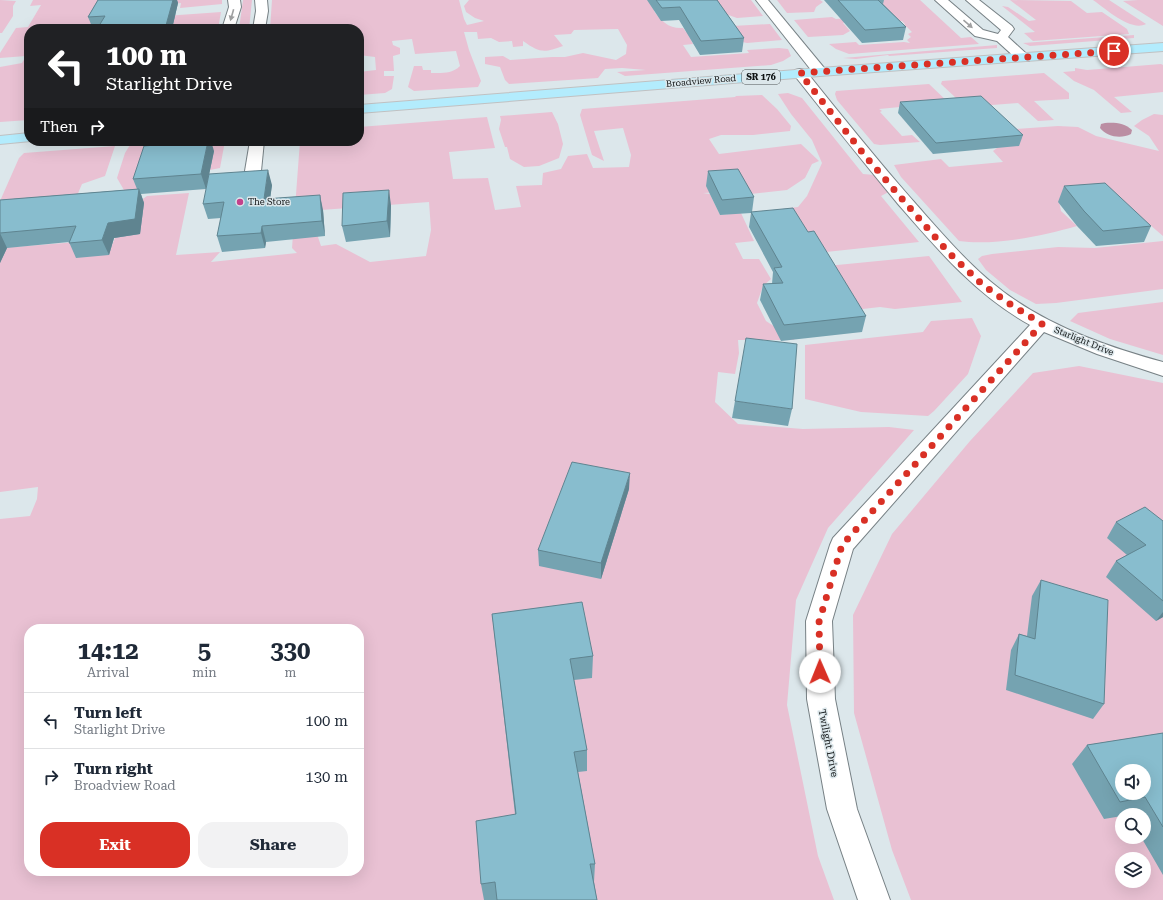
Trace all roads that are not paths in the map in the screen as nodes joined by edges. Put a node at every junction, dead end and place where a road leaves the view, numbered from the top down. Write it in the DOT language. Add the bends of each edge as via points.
graph roads {
  1 [pos="234,0"];
  2 [pos="261,0"];
  3 [pos="762,0"];
  4 [pos="941,0"];
  5 [pos="972,0"];
  6 [pos="230,24"];
  7 [pos="260,24"];
  8 [pos="1001,38"];
  9 [pos="1163,47"];
  10 [pos="1024,58"];
  11 [pos="820,72"];
  12 [pos="800,73"];
  13 [pos="364,109"];
  14 [pos="24,138"];
  15 [pos="0,140"];
  16 [pos="256,146"];
  17 [pos="252,171"];
  18 [pos="1042,324"];
  19 [pos="1163,369"];
  20 [pos="874,900"];
  1 -- 6 [label="street, one-way" via="235,6"];
  2 -- 7 [label="street"];
  3 -- 11 [label="street"];
  4 -- 8 [label="street, one-way" via="979,33"];
  5 -- 8 [label="street" via="1008,29"];
  8 -- 10 [label="street"];
  9 -- 10 [label="main road, Broadview Road / SR 176"];
  10 -- 11 [label="main road, Broadview Road / SR 176"];
  11 -- 12 [label="main road, Broadview Road / SR 176"];
  12 -- 13 [label="main road, Broadview Road / SR 176"];
  12 -- 18 [label="street, Starlight Drive" via="866,157 948,252 983,285"];
  14 -- 15 [label="main road"];
  16 -- 17 [label="street"];
  18 -- 19 [label="street, Starlight Drive" via="1084,343"];
  18 -- 20 [label="street, Twilight Drive" via="842,545 833,574 819,622 821,700 842,809"];
}
